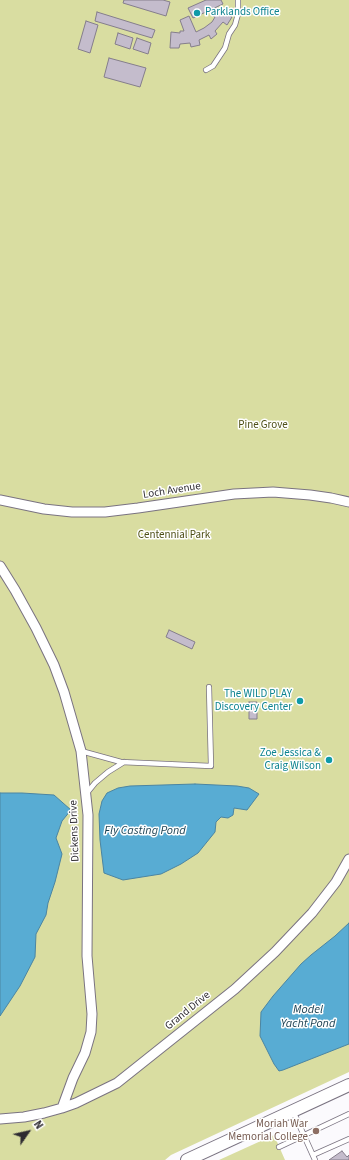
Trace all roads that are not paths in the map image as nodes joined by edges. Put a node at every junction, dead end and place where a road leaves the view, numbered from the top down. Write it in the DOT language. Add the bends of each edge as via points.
graph roads {
  1 [pos="238,0"];
  2 [pos="206,70"];
  3 [pos="0,500"];
  4 [pos="349,502"];
  5 [pos="0,566"];
  6 [pos="209,687"];
  7 [pos="81,751"];
  8 [pos="124,762"];
  9 [pos="86,794"];
  10 [pos="349,859"];
  11 [pos="349,1085"];
  12 [pos="62,1108"];
  13 [pos="293,1111"];
  14 [pos="349,1114"];
  15 [pos="0,1119"];
  16 [pos="304,1135"];
  17 [pos="349,1139"];
  18 [pos="279,1147"];
  19 [pos="314,1158"];
  20 [pos="187,1160"];
  1 -- 2 [label="lane" via="238,14 225,48 213,66"];
  3 -- 4 [label="street, Loch Avenue" via="72,512 105,512 234,494 273,492"];
  5 -- 7 [label="street, Dickens Drive" via="54,665"];
  6 -- 8 [label="lane" via="211,766"];
  7 -- 8 [label="lane"];
  7 -- 9 [label="street, Dickens Drive"];
  8 -- 9 [label="lane" via="108,772"];
  9 -- 12 [label="street, Dickens Drive" via="87,956 91,1032 85,1054"];
  10 -- 12 [label="street, Grand Drive" via="336,882 312,913 235,989 117,1083 76,1104"];
  11 -- 13 [label="main road"];
  12 -- 15 [label="street, Grand Drive" via="30,1116"];
  13 -- 16 [label="lane"];
  13 -- 20 [label="main road"];
  14 -- 16 [label="lane"];
  16 -- 18 [label="lane"];
  16 -- 19 [label="lane"];
  17 -- 19 [label="lane"];
}
